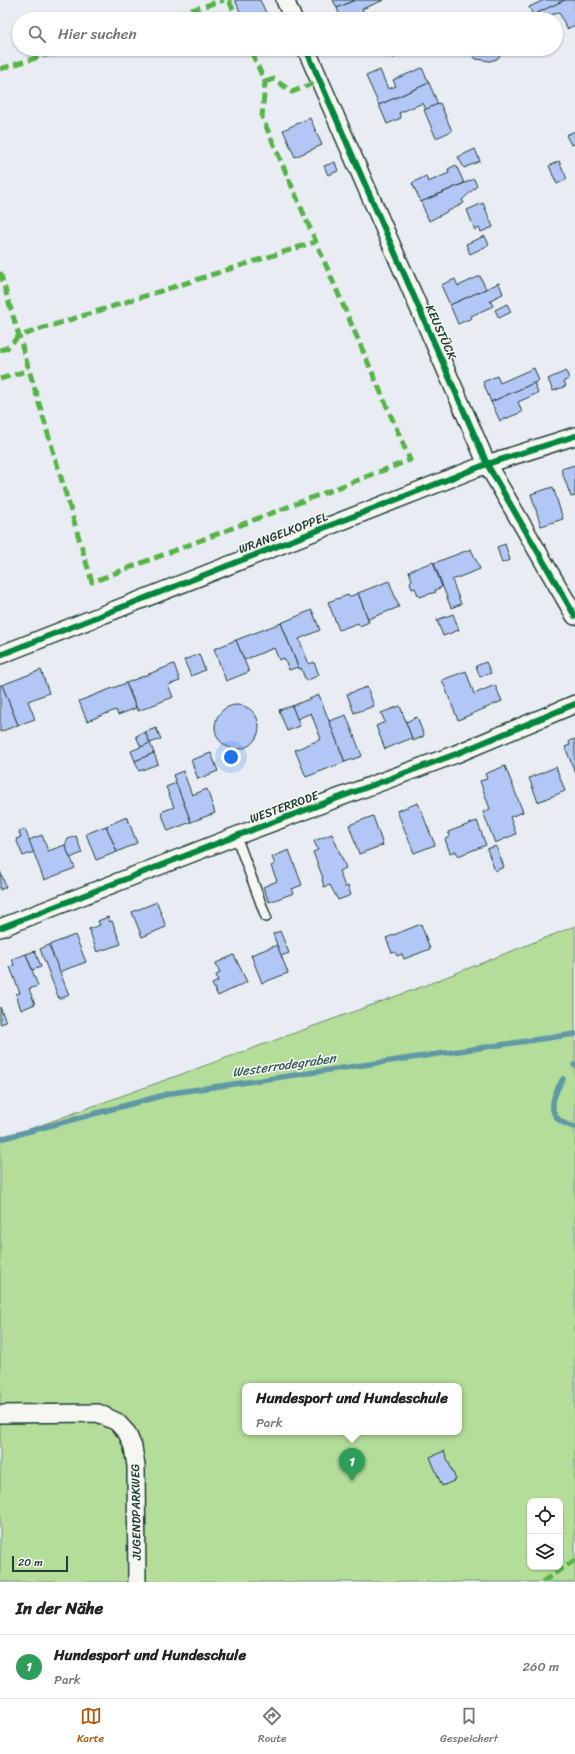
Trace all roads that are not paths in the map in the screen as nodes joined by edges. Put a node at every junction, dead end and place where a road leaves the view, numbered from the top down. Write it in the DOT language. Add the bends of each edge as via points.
graph roads {
  1 [pos="285,0"];
  2 [pos="290,12"];
  3 [pos="309,56"];
  4 [pos="575,436"];
  5 [pos="487,464"];
  6 [pos="575,616"];
  7 [pos="0,656"];
  8 [pos="575,704"];
  9 [pos="236,836"];
  10 [pos="266,917"];
  11 [pos="0,928"];
  12 [pos="0,1414"];
  13 [pos="137,1582"];
  1 -- 2 [label="street"];
  3 -- 5 [label="street, KEUSTÜCK"];
  4 -- 5 [label="street, WRANGELKOPPEL"];
  5 -- 6 [label="street, KEUSTÜCK"];
  5 -- 7 [label="street, WRANGELKOPPEL"];
  8 -- 9 [label="street, WESTERRODE" via="456,754"];
  9 -- 10 [label="lane"];
  9 -- 11 [label="street, WESTERRODE"];
  12 -- 13 [label="street, JUGENDPARKWEG" via="98,1412 127,1432 136,1466"];
}
